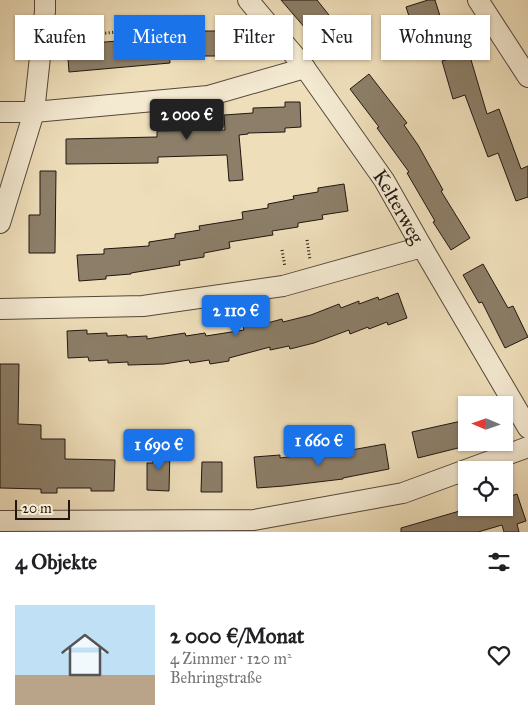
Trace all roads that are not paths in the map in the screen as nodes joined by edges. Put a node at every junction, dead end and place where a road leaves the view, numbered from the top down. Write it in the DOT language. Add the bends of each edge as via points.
graph roads {
  1 [pos="45,0"];
  2 [pos="248,0"];
  3 [pos="478,0"];
  4 [pos="305,68"];
  5 [pos="528,76"];
  6 [pos="0,112"];
  7 [pos="34,112"];
  8 [pos="0,223"];
  9 [pos="422,247"];
  10 [pos="0,309"];
  11 [pos="528,428"];
  12 [pos="528,447"];
  13 [pos="0,521"];
  1 -- 7 [label="street"];
  2 -- 4 [label="street, Kelterweg"];
  3 -- 5 [label="street"];
  4 -- 7 [label="street" via="208,96"];
  4 -- 9 [label="street, Kelterweg" via="384,180"];
  6 -- 7 [label="street"];
  7 -- 8 [label="street"];
  9 -- 10 [label="street" via="276,288 143,306"];
  9 -- 11 [label="street, Kelterweg"];
  12 -- 13 [label="street" via="403,493 254,520"];
}
